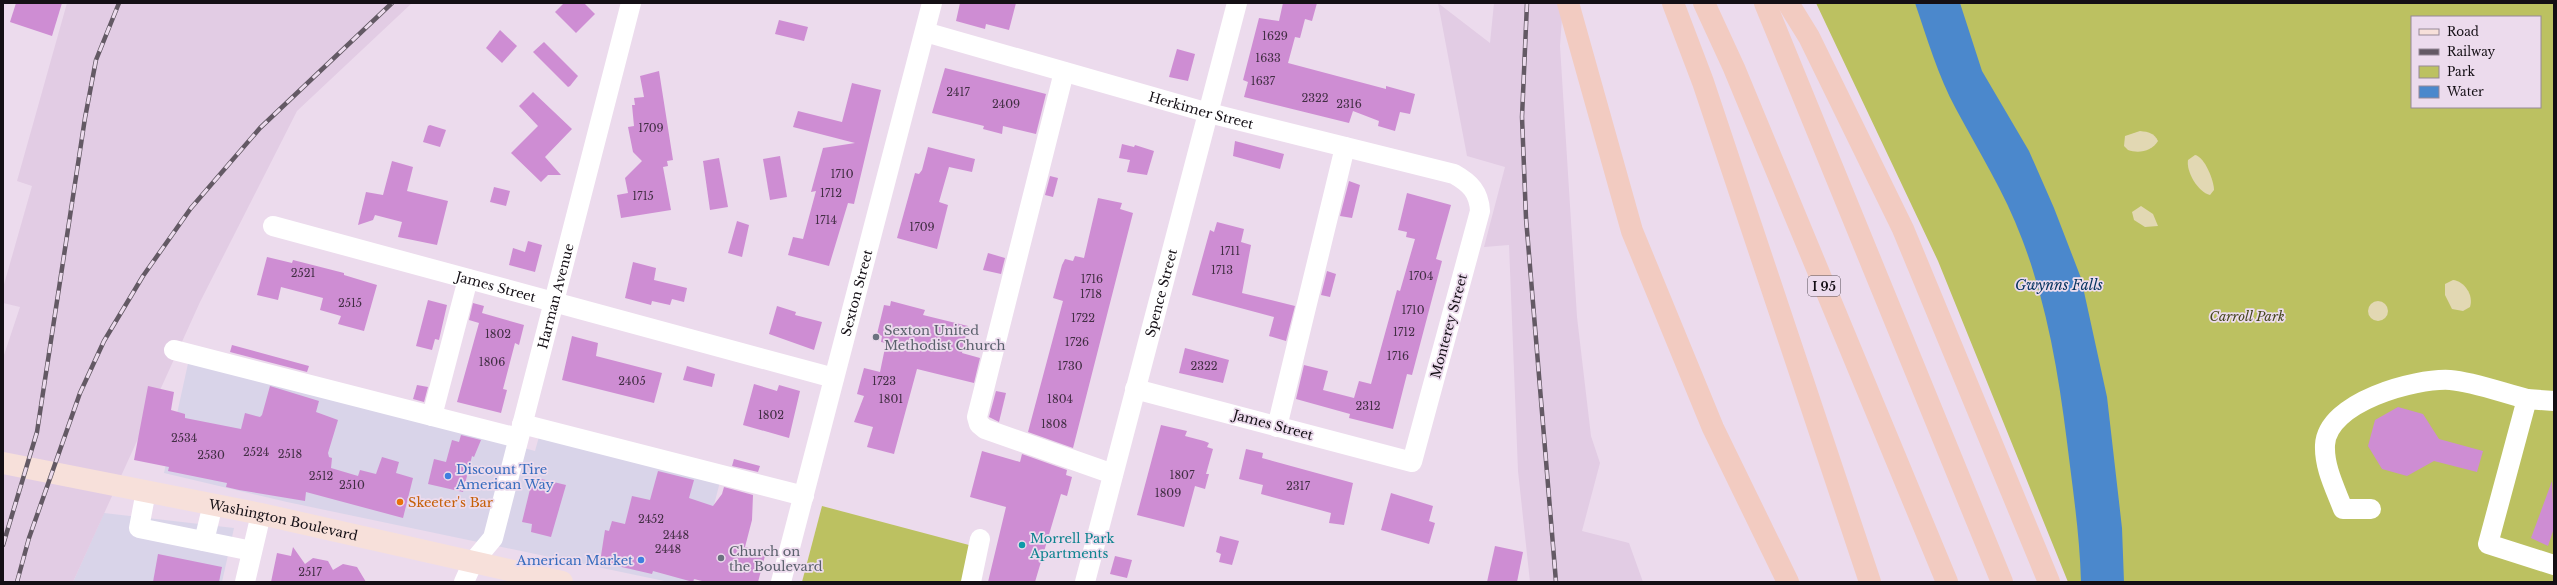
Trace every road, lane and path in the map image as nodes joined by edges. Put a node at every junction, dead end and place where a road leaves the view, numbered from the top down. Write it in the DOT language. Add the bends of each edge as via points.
graph roads {
  1 [pos="631,3"];
  2 [pos="932,3"];
  3 [pos="1238,3"];
  4 [pos="1568,3"];
  5 [pos="1673,3"];
  6 [pos="1704,3"];
  7 [pos="1765,3"];
  8 [pos="1788,3"];
  9 [pos="925,32"];
  10 [pos="1064,72"];
  11 [pos="1208,113"];
  12 [pos="1345,147"];
  13 [pos="1475,190"];
  14 [pos="272,226"];
  15 [pos="468,279"];
  16 [pos="553,302"];
  17 [pos="174,350"];
  18 [pos="834,378"];
  19 [pos="1135,389"];
  20 [pos="2527,399"];
  21 [pos="2554,401"];
  22 [pos="432,416"];
  23 [pos="1277,427"];
  24 [pos="520,431"];
  25 [pos="1412,462"];
  26 [pos="3,463"];
  27 [pos="1113,474"];
  28 [pos="146,491"];
  29 [pos="804,496"];
  30 [pos="213,504"];
  31 [pos="2371,509"];
  32 [pos="261,514"];
  33 [pos="980,539"];
  34 [pos="204,542"];
  35 [pos="252,551"];
  36 [pos="473,562"];
  37 [pos="2554,565"];
  38 [pos="1944,576"];
  39 [pos="245,582"];
  40 [pos="464,582"];
  41 [pos="562,582"];
  42 [pos="781,582"];
  43 [pos="971,582"];
  44 [pos="1085,582"];
  45 [pos="1788,582"];
  46 [pos="1870,582"];
  47 [pos="2002,582"];
  48 [pos="2049,582"];
  1 -- 16 [label="street, Harman Avenue"];
  2 -- 9 [label="street, Sexton Street"];
  3 -- 11 [label="street, Spence Street"];
  4 -- 45 [label="highway" via="1632,231 1713,428"];
  5 -- 46 [label="highway" via="1704,82"];
  6 -- 38 [label="highway, I 95" via="1734,68"];
  7 -- 47 [label="highway"];
  8 -- 48 [label="highway" via="1809,37 1903,229"];
  9 -- 10 [label="street, Herkimer Street"];
  9 -- 18 [label="street, Sexton Street"];
  10 -- 11 [label="street, Herkimer Street"];
  10 -- 27 [label="street" via="977,417 979,424 985,429"];
  11 -- 12 [label="street, Herkimer Street"];
  11 -- 19 [label="street, Spence Street"];
  12 -- 13 [label="street, Herkimer Street" via="1454,174"];
  12 -- 23 [label="street"];
  13 -- 25 [label="street, Monterey Street" via="1480,210"];
  14 -- 15 [label="street, James Street"];
  15 -- 16 [label="street, James Street"];
  15 -- 22 [label="street"];
  16 -- 18 [label="street, James Street"];
  16 -- 24 [label="street, Harman Avenue"];
  17 -- 22 [label="street"];
  18 -- 29 [label="street, Sexton Street"];
  19 -- 23 [label="street, James Street"];
  19 -- 27 [label="street, Spence Street"];
  20 -- 21 [label="street"];
  20 -- 31 [label="street" via="2451,380 2427,381 2402,386 2351,408 2337,419 2328,431 2326,461 2342,509"];
  20 -- 37 [label="street" via="2488,544"];
  22 -- 24 [label="street"];
  23 -- 25 [label="street, James Street"];
  24 -- 29 [label="street"];
  24 -- 36 [label="street, Harman Avenue" via="493,538"];
  26 -- 28 [label="main road, Washington Boulevard"];
  27 -- 44 [label="street, Spence Street"];
  28 -- 30 [label="main road, Washington Boulevard"];
  28 -- 34 [label="street" via="139,528"];
  29 -- 42 [label="street, Sexton Street"];
  30 -- 32 [label="main road, Washington Boulevard"];
  30 -- 34 [label="street"];
  32 -- 35 [label="street"];
  32 -- 36 [label="main road, Washington Boulevard"];
  33 -- 43 [label="street"];
  34 -- 35 [label="street"];
  35 -- 39 [label="street"];
  36 -- 40 [label="street, Harman Avenue"];
  36 -- 41 [label="main road, Washington Boulevard"];
}
